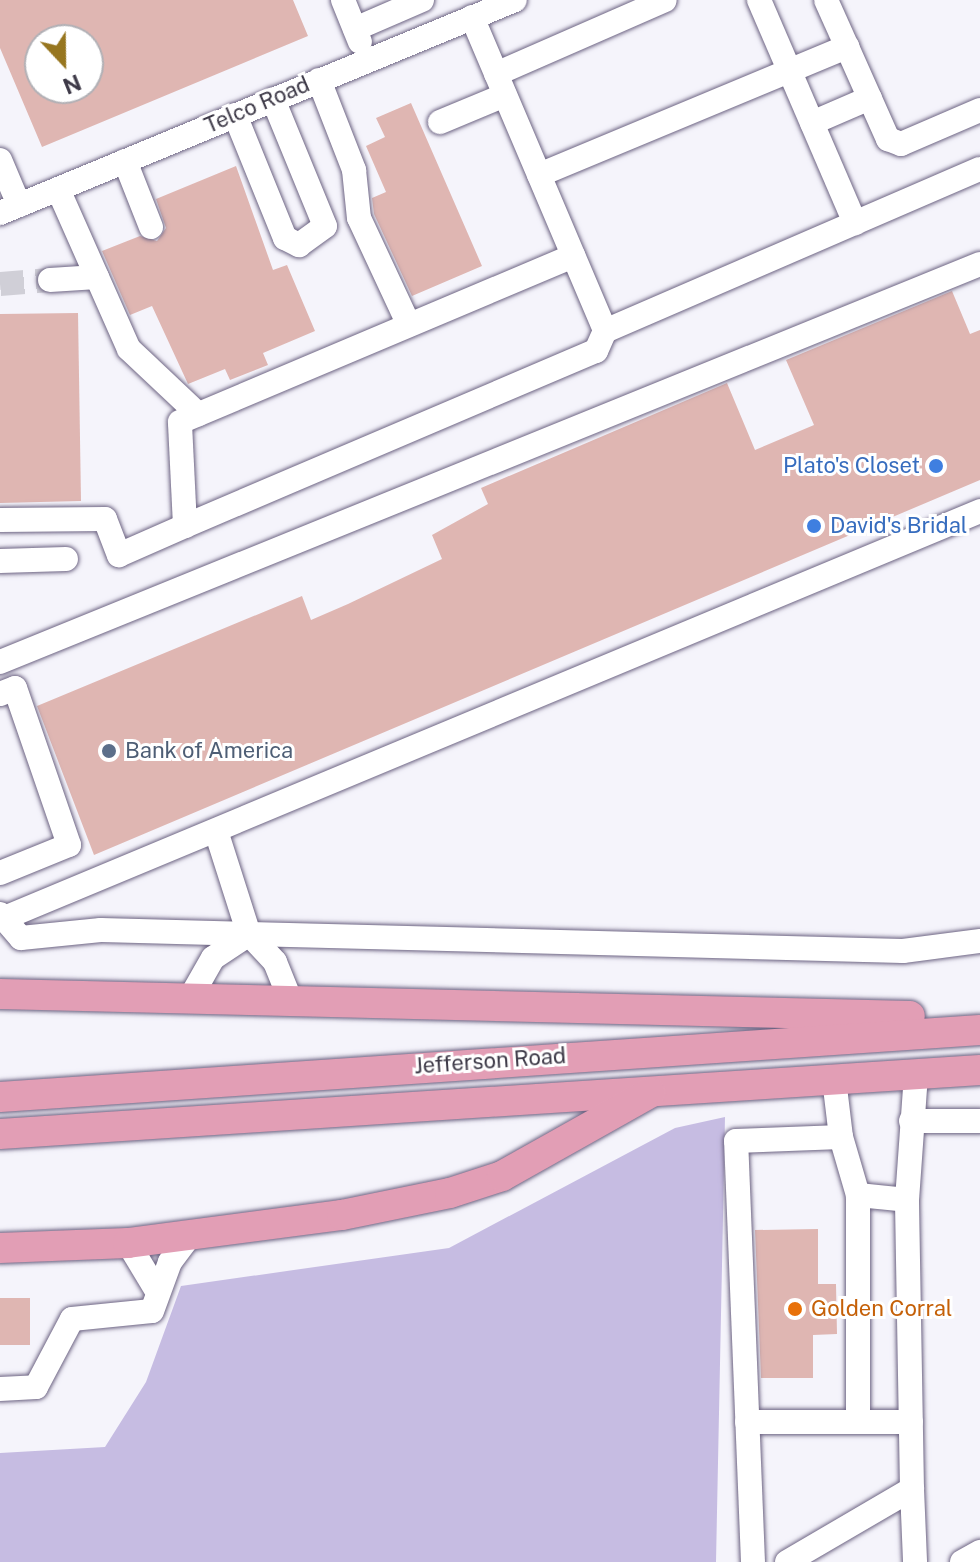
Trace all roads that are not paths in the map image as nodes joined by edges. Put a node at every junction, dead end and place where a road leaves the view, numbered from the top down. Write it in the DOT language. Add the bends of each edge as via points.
graph roads {
  1 [pos="343,0"];
  2 [pos="422,0"];
  3 [pos="515,0"];
  4 [pos="665,0"];
  5 [pos="759,0"];
  6 [pos="826,0"];
  7 [pos="472,17"];
  8 [pos="355,29"];
  9 [pos="847,47"];
  10 [pos="368,59"];
  11 [pos="790,71"];
  12 [pos="319,80"];
  13 [pos="500,84"];
  14 [pos="870,98"];
  15 [pos="273,99"];
  16 [pos="980,110"];
  17 [pos="235,115"];
  18 [pos="440,122"];
  19 [pos="812,123"];
  20 [pos="0,160"];
  21 [pos="125,161"];
  22 [pos="980,169"];
  23 [pos="539,175"];
  24 [pos="58,189"];
  25 [pos="10,209"];
  26 [pos="855,223"];
  27 [pos="151,227"];
  28 [pos="573,256"];
  29 [pos="980,264"];
  30 [pos="97,277"];
  31 [pos="50,280"];
  32 [pos="409,325"];
  33 [pos="605,331"];
  34 [pos="198,414"];
  35 [pos="980,511"];
  36 [pos="0,520"];
  37 [pos="185,526"];
  38 [pos="66,559"];
  39 [pos="0,561"];
  40 [pos="0,662"];
  41 [pos="7,691"];
  42 [pos="214,833"];
  43 [pos="0,873"];
  44 [pos="1,917"];
  45 [pos="249,934"];
  46 [pos="980,941"];
  47 [pos="0,994"];
  48 [pos="189,1000"];
  49 [pos="292,1004"];
  50 [pos="980,1016"];
  51 [pos="980,1030"];
  52 [pos="980,1070"];
  53 [pos="916,1073"];
  54 [pos="834,1079"];
  55 [pos="655,1090"];
  56 [pos="0,1097"];
  57 [pos="911,1121"];
  58 [pos="980,1121"];
  59 [pos="0,1134"];
  60 [pos="841,1137"];
  61 [pos="858,1195"];
  62 [pos="907,1200"];
  63 [pos="190,1235"];
  64 [pos="128,1243"];
  65 [pos="0,1248"];
  66 [pos="157,1291"];
  67 [pos="0,1389"];
  68 [pos="747,1422"];
  69 [pos="858,1422"];
  70 [pos="911,1422"];
  71 [pos="912,1489"];
  72 [pos="980,1552"];
  73 [pos="753,1562"];
  74 [pos="787,1562"];
  75 [pos="915,1562"];
  76 [pos="962,1562"];
  1 -- 8 [label="street"];
  2 -- 8 [label="street"];
  3 -- 7 [label="street, Telco Road"];
  4 -- 13 [label="street"];
  5 -- 11 [label="street"];
  6 -- 9 [label="street"];
  7 -- 10 [label="street, Telco Road"];
  7 -- 13 [label="street"];
  8 -- 10 [label="street"];
  9 -- 11 [label="street"];
  9 -- 14 [label="street"];
  10 -- 12 [label="street, Telco Road"];
  11 -- 19 [label="street"];
  11 -- 23 [label="street"];
  12 -- 15 [label="street, Telco Road"];
  12 -- 32 [label="street" via="354,170 359,218"];
  13 -- 18 [label="street"];
  13 -- 23 [label="street"];
  14 -- 16 [label="street" via="888,139 901,144"];
  14 -- 19 [label="street"];
  15 -- 17 [label="street, Telco Road"];
  15 -- 17 [label="street" via="325,226 299,245 285,238"];
  17 -- 21 [label="street, Telco Road"];
  19 -- 26 [label="street"];
  20 -- 25 [label="street"];
  21 -- 24 [label="street, Telco Road"];
  21 -- 27 [label="street"];
  22 -- 26 [label="street"];
  23 -- 28 [label="street"];
  24 -- 25 [label="street, Telco Road"];
  24 -- 30 [label="street"];
  26 -- 33 [label="street"];
  28 -- 32 [label="street"];
  28 -- 33 [label="street"];
  29 -- 40 [label="street"];
  30 -- 31 [label="street"];
  30 -- 34 [label="street" via="129,349"];
  32 -- 34 [label="street"];
  33 -- 37 [label="street" via="596,351"];
  34 -- 37 [label="street" via="180,422"];
  35 -- 42 [label="street"];
  36 -- 37 [label="street" via="105,519 119,555"];
  38 -- 39 [label="street"];
  41 -- 43 [label="street" via="69,845"];
  42 -- 44 [label="street"];
  42 -- 45 [label="street"];
  44 -- 45 [label="street" via="21,938 101,930"];
  45 -- 46 [label="street" via="903,951"];
  45 -- 48 [label="street" via="213,958"];
  45 -- 49 [label="street" via="275,962"];
  47 -- 48 [label="main road"];
  48 -- 49 [label="main road"];
  49 -- 50 [label="main road"];
  51 -- 56 [label="main road, Jefferson Road"];
  52 -- 53 [label="main road, Jefferson Road"];
  53 -- 54 [label="main road, Jefferson Road"];
  53 -- 57 [label="street"];
  54 -- 55 [label="main road, Jefferson Road"];
  54 -- 60 [label="street"];
  55 -- 59 [label="main road, Jefferson Road"];
  55 -- 63 [label="main road" via="559,1147 463,1189 342,1215"];
  57 -- 58 [label="street"];
  57 -- 62 [label="street"];
  60 -- 61 [label="street"];
  60 -- 68 [label="street" via="736,1141"];
  61 -- 62 [label="street"];
  61 -- 69 [label="street"];
  62 -- 70 [label="street"];
  63 -- 64 [label="main road"];
  63 -- 66 [label="street"];
  64 -- 65 [label="main road"];
  64 -- 66 [label="street"];
  66 -- 67 [label="street" via="152,1311 72,1319 36,1387"];
  68 -- 69 [label="street"];
  68 -- 73 [label="street"];
  69 -- 70 [label="street"];
  70 -- 71 [label="street"];
  71 -- 74 [label="street"];
  71 -- 75 [label="street"];
  72 -- 76 [label="street"];
}
